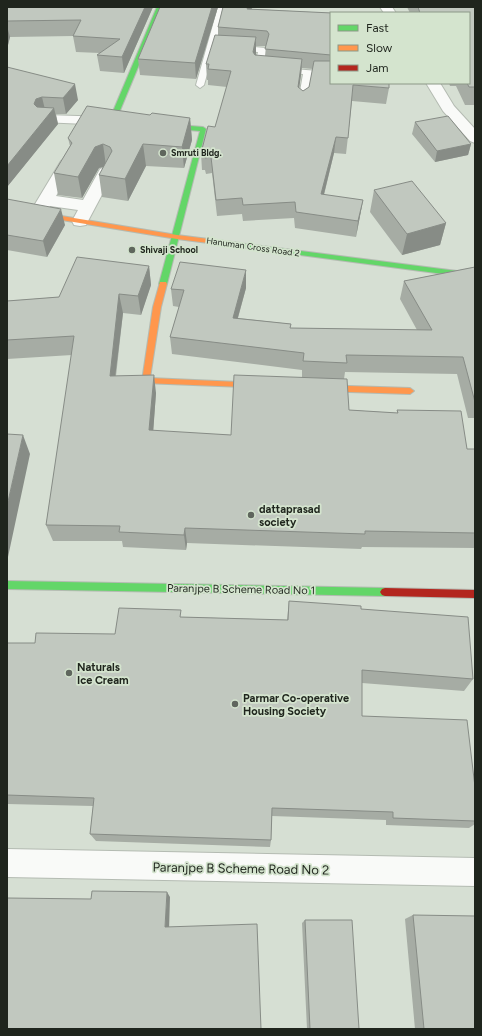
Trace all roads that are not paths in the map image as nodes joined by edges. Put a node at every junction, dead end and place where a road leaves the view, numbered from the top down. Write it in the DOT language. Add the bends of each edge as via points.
graph roads {
  1 [pos="160,7"];
  2 [pos="222,7"];
  3 [pos="211,46"];
  4 [pos="308,72"];
  5 [pos="330,74"];
  6 [pos="434,84"];
  7 [pos="200,85"];
  8 [pos="302,103"];
  9 [pos="46,119"];
  10 [pos="112,121"];
  11 [pos="475,138"];
  12 [pos="67,164"];
  13 [pos="106,172"];
  14 [pos="46,200"];
  15 [pos="88,206"];
  16 [pos="7,209"];
  17 [pos="37,214"];
  18 [pos="80,221"];
  19 [pos="177,236"];
  20 [pos="475,271"];
  21 [pos="270,386"];
  22 [pos="309,387"];
  23 [pos="410,391"];
  24 [pos="7,584"];
  25 [pos="475,594"];
  26 [pos="7,863"];
  27 [pos="475,872"];
  1 -- 10 [label="street"];
  2 -- 3 [label="lane"];
  3 -- 4 [label="lane" via="263,50 258,68"];
  3 -- 7 [label="lane"];
  4 -- 5 [label="lane"];
  4 -- 8 [label="lane"];
  6 -- 11 [label="street" via="448,108"];
  9 -- 10 [label="street"];
  10 -- 19 [label="street" via="203,129"];
  12 -- 14 [label="street"];
  13 -- 15 [label="street"];
  14 -- 15 [label="street"];
  14 -- 17 [label="street"];
  15 -- 18 [label="street"];
  16 -- 17 [label="street, Hanuman Cross Road 2"];
  17 -- 18 [label="street, Hanuman Cross Road 2"];
  18 -- 19 [label="street, Hanuman Cross Road 2"];
  19 -- 20 [label="street, Hanuman Cross Road 2" via="466,275"];
  19 -- 21 [label="street" via="158,307 146,381"];
  22 -- 23 [label="street"];
  24 -- 25 [label="street, Paranjpe B Scheme Road No 1"];
  26 -- 27 [label="street, Paranjpe B Scheme Road No 2"];
}
